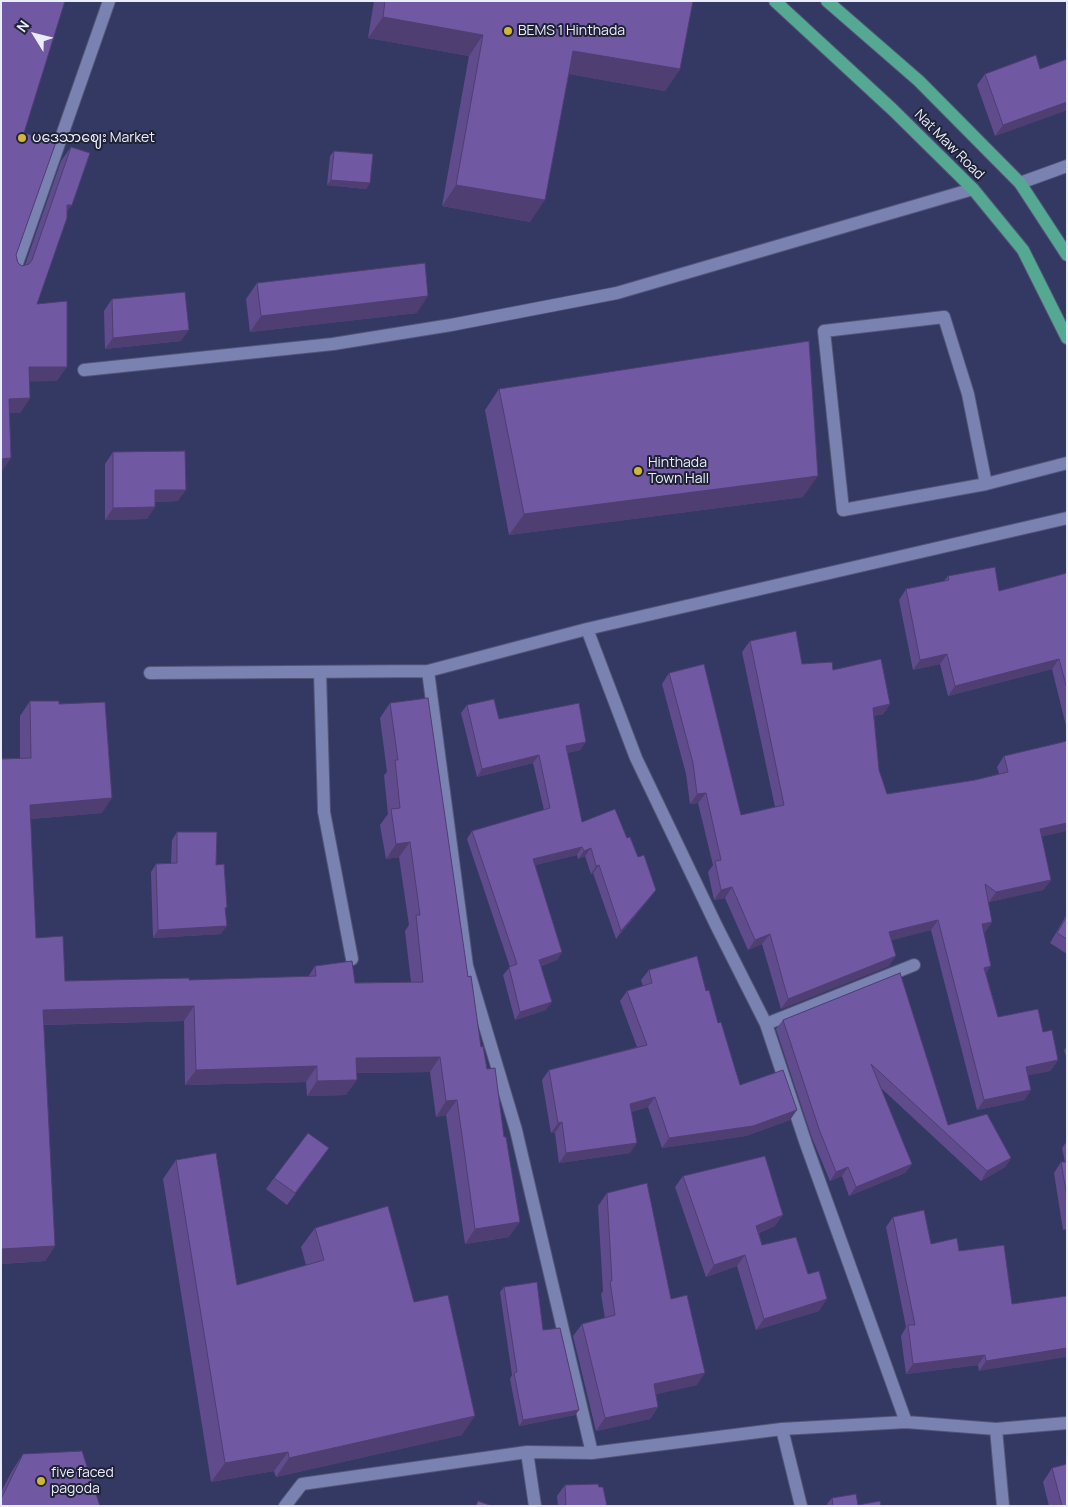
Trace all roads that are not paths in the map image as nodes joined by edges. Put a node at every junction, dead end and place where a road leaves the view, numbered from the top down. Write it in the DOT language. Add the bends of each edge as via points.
graph roads {
  1 [pos="109,1"];
  2 [pos="775,1"];
  3 [pos="827,1"];
  4 [pos="1067,166"];
  5 [pos="1020,183"];
  6 [pos="974,189"];
  7 [pos="1067,255"];
  8 [pos="14,272"];
  9 [pos="1067,338"];
  10 [pos="84,370"];
  11 [pos="1067,463"];
  12 [pos="986,484"];
  13 [pos="1067,518"];
  14 [pos="588,629"];
  15 [pos="428,671"];
  16 [pos="320,672"];
  17 [pos="150,673"];
  18 [pos="352,959"];
  19 [pos="914,965"];
  20 [pos="766,1024"];
  21 [pos="906,1422"];
  22 [pos="1067,1423"];
  23 [pos="782,1429"];
  24 [pos="996,1429"];
  25 [pos="526,1452"];
  26 [pos="592,1453"];
  27 [pos="285,1506"];
  28 [pos="535,1506"];
  29 [pos="802,1506"];
  30 [pos="1003,1506"];
  1 -- 8 [label="street"];
  2 -- 6 [label="main road, Nat Maw Road"];
  3 -- 5 [label="main road, Nat Maw Road" via="919,81"];
  4 -- 5 [label="street"];
  5 -- 7 [label="main road, Nat Maw Road"];
  6 -- 9 [label="main road, Nat Maw Road" via="1023,250"];
  6 -- 10 [label="street" via="617,293 333,344"];
  11 -- 12 [label="street"];
  12 -- 12 [label="street" via="842,510 824,331 944,317 968,394"];
  13 -- 14 [label="street"];
  14 -- 15 [label="street"];
  14 -- 20 [label="street" via="636,758"];
  15 -- 16 [label="street"];
  15 -- 26 [label="street" via="468,966 516,1130"];
  16 -- 17 [label="street"];
  16 -- 18 [label="street" via="324,812"];
  19 -- 20 [label="street"];
  20 -- 21 [label="street"];
  21 -- 23 [label="street"];
  21 -- 24 [label="street"];
  22 -- 24 [label="street"];
  23 -- 26 [label="street"];
  23 -- 29 [label="street"];
  24 -- 30 [label="street"];
  25 -- 26 [label="street"];
  25 -- 27 [label="street" via="302,1484"];
  25 -- 28 [label="street"];
}
